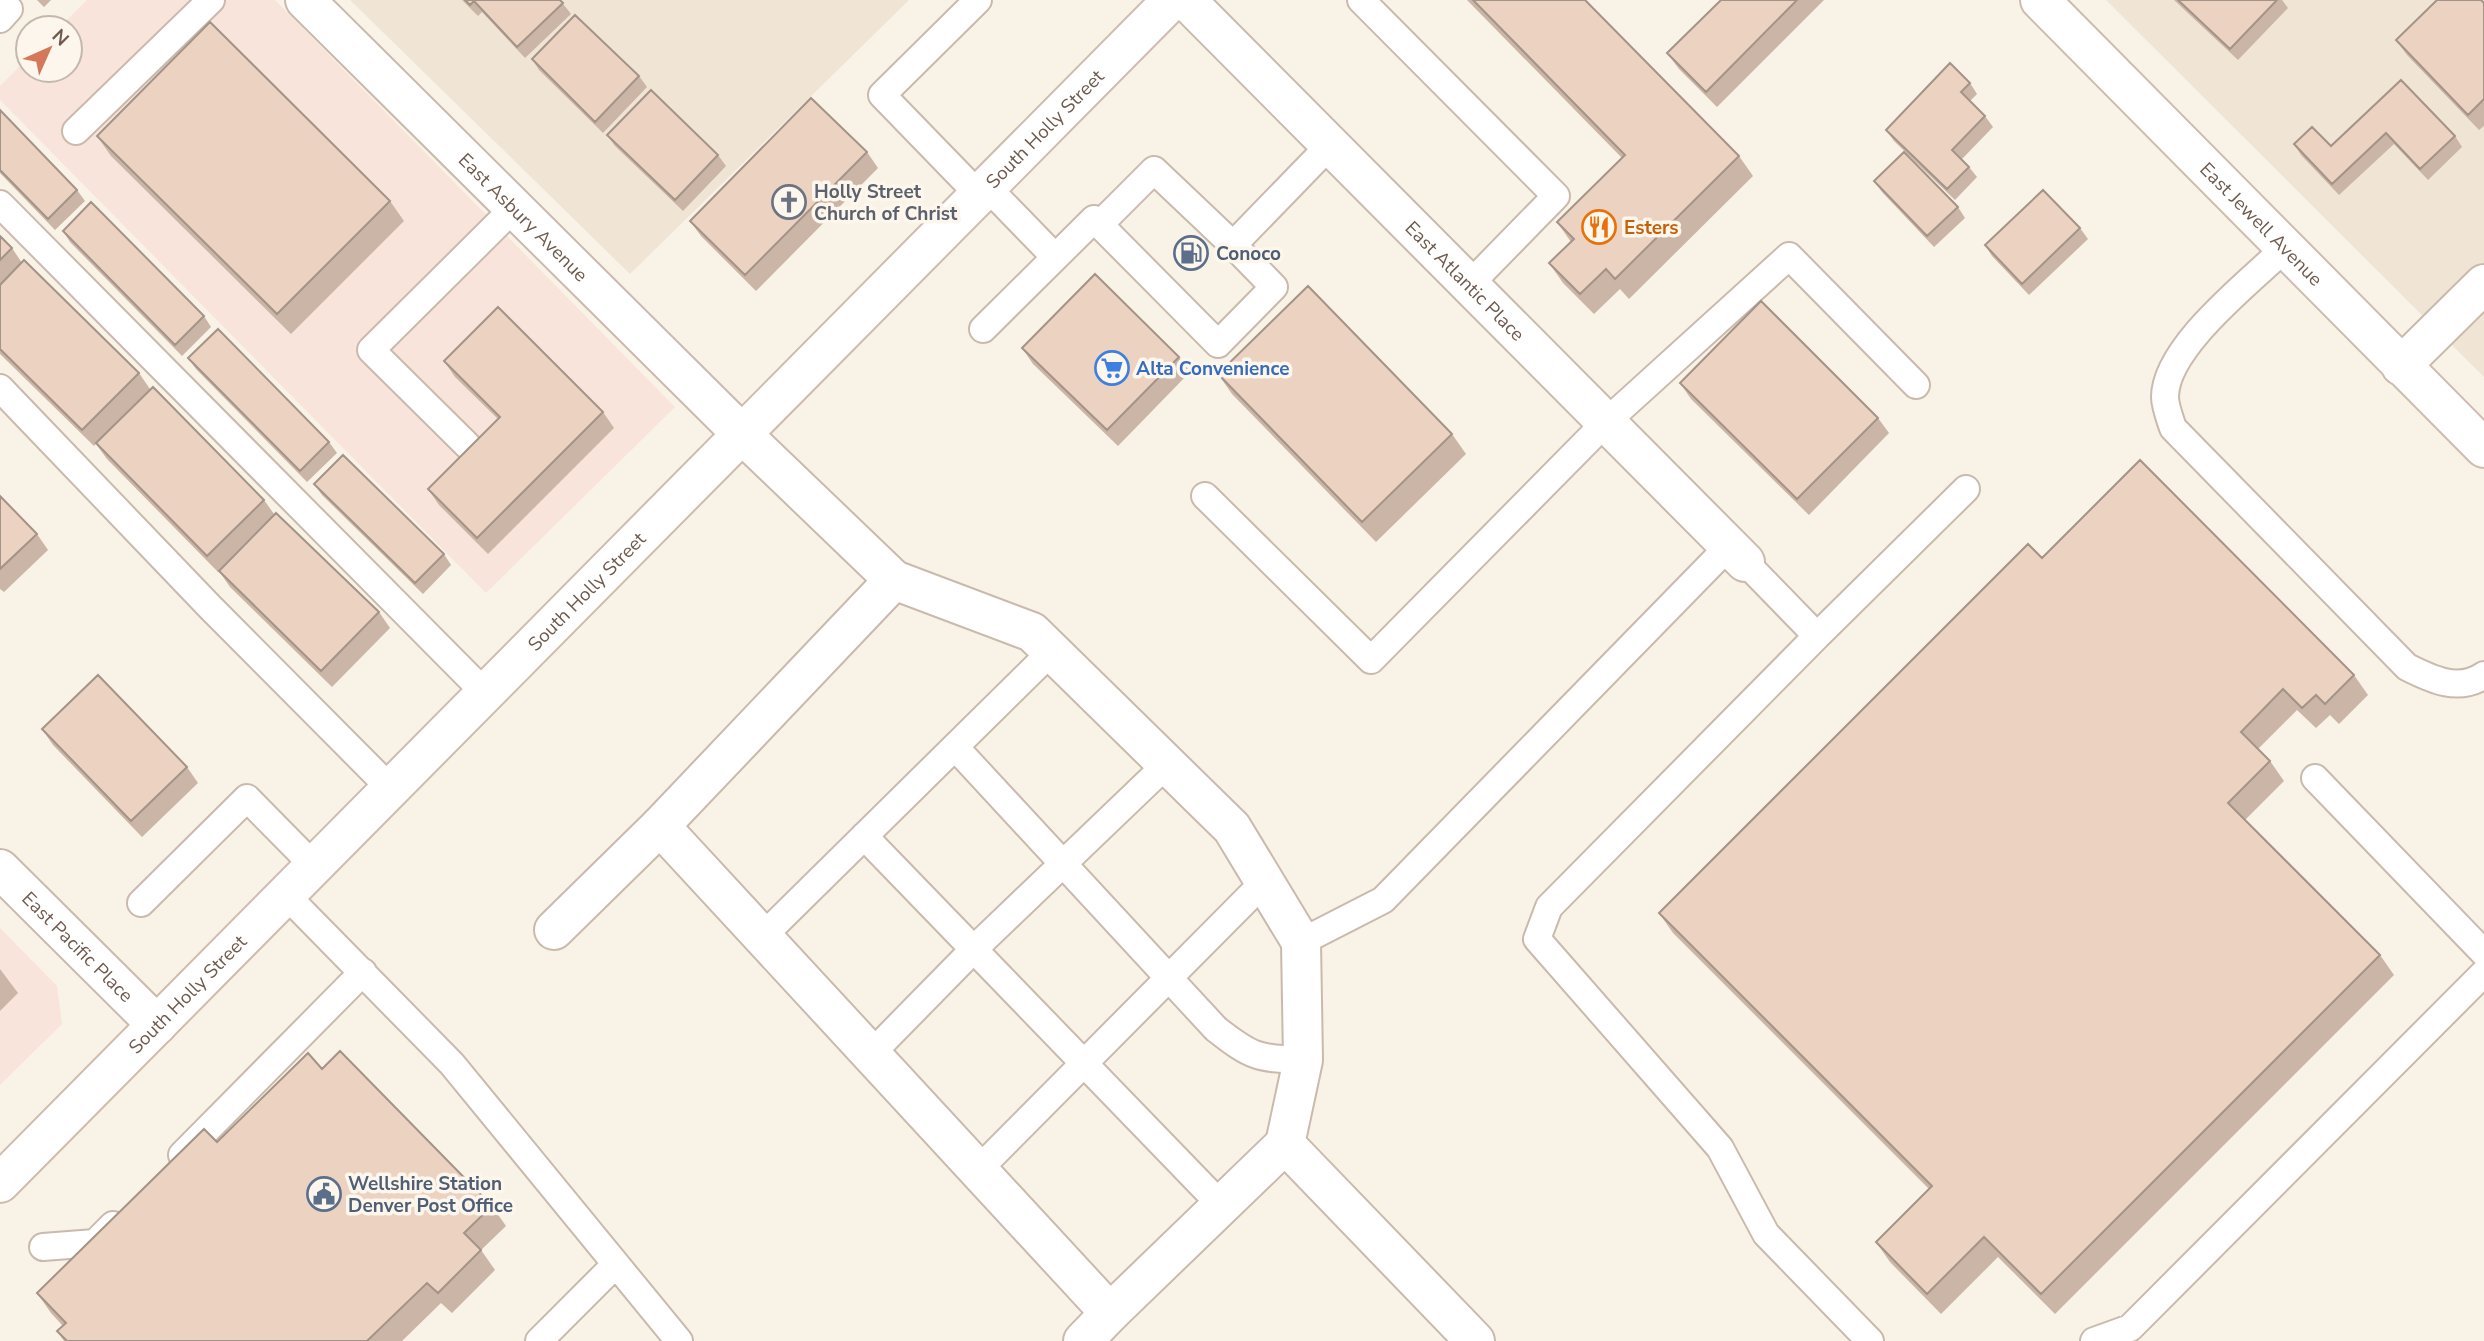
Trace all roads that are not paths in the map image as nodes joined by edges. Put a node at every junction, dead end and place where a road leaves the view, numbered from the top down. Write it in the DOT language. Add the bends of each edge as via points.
graph roads {
  1 [pos="211,0"];
  2 [pos="305,0"];
  3 [pos="978,0"];
  4 [pos="1172,0"];
  5 [pos="1186,0"];
  6 [pos="1361,0"];
  7 [pos="2040,0"];
  8 [pos="0,1"];
  9 [pos="0,19"];
  10 [pos="76,131"];
  11 [pos="1331,145"];
  12 [pos="983,191"];
  13 [pos="0,204"];
  14 [pos="514,208"];
  15 [pos="1100,225"];
  16 [pos="1233,245"];
  17 [pos="2285,248"];
  18 [pos="1055,257"];
  19 [pos="2484,284"];
  20 [pos="1469,285"];
  21 [pos="983,329"];
  22 [pos="2401,366"];
  23 [pos="1916,385"];
  24 [pos="0,388"];
  25 [pos="1606,422"];
  26 [pos="743,435"];
  27 [pos="467,445"];
  28 [pos="2484,448"];
  29 [pos="1966,489"];
  30 [pos="1205,496"];
  31 [pos="1737,554"];
  32 [pos="894,580"];
  33 [pos="1817,636"];
  34 [pos="1052,651"];
  35 [pos="2484,675"];
  36 [pos="486,694"];
  37 [pos="955,747"];
  38 [pos="1167,764"];
  39 [pos="2315,778"];
  40 [pos="391,789"];
  41 [pos="660,826"];
  42 [pos="864,836"];
  43 [pos="1061,865"];
  44 [pos="314,866"];
  45 [pos="0,869"];
  46 [pos="1264,882"];
  47 [pos="286,895"];
  48 [pos="141,903"];
  49 [pos="554,930"];
  50 [pos="762,937"];
  51 [pos="1301,942"];
  52 [pos="974,949"];
  53 [pos="2484,953"];
  54 [pos="363,972"];
  55 [pos="2484,973"];
  56 [pos="1168,977"];
  57 [pos="157,1025"];
  58 [pos="871,1054"];
  59 [pos="1303,1060"];
  60 [pos="1083,1062"];
  61 [pos="1285,1144"];
  62 [pos="978,1170"];
  63 [pos="162,1175"];
  64 [pos="0,1183"];
  65 [pos="133,1205"];
  66 [pos="1221,1205"];
  67 [pos="43,1247"];
  68 [pos="616,1264"];
  69 [pos="1110,1313"];
  70 [pos="539,1341"];
  71 [pos="679,1341"];
  72 [pos="1083,1341"];
  73 [pos="1475,1341"];
  74 [pos="1870,1341"];
  75 [pos="2094,1341"];
  1 -- 10 [label="lane"];
  2 -- 14 [label="street, East Asbury Avenue"];
  3 -- 12 [label="lane" via="882,95"];
  4 -- 12 [label="street, South Holly Street"];
  5 -- 11 [label="street, East Atlantic Place"];
  6 -- 20 [label="lane" via="1556,196"];
  7 -- 17 [label="street, East Jewell Avenue"];
  8 -- 9 [label="lane" via="9,9"];
  11 -- 16 [label="lane"];
  11 -- 20 [label="street, East Atlantic Place"];
  12 -- 18 [label="lane"];
  12 -- 26 [label="street, South Holly Street"];
  13 -- 36 [label="lane"];
  14 -- 26 [label="street, East Asbury Avenue"];
  14 -- 27 [label="lane" via="371,351"];
  15 -- 16 [label="lane" via="1154,170"];
  15 -- 16 [label="lane" via="1218,344 1275,287"];
  15 -- 18 [label="lane" via="1094,219"];
  17 -- 22 [label="street, East Jewell Avenue"];
  17 -- 35 [label="lane" via="2206,324 2174,363 2165,397 2173,428 2407,667 2442,684"];
  18 -- 21 [label="lane"];
  19 -- 22 [label="street"];
  20 -- 25 [label="street, East Atlantic Place"];
  22 -- 28 [label="street, East Jewell Avenue"];
  23 -- 25 [label="lane" via="1789,256"];
  24 -- 40 [label="lane"];
  25 -- 30 [label="lane" via="1371,660"];
  25 -- 31 [label="street, East Atlantic Place"];
  26 -- 32 [label="street, East Asbury Avenue"];
  26 -- 36 [label="street, South Holly Street"];
  29 -- 33 [label="lane"];
  31 -- 33 [label="lane"];
  31 -- 51 [label="lane" via="1383,900"];
  32 -- 34 [label="street" via="1032,632"];
  32 -- 41 [label="street"];
  33 -- 74 [label="lane" via="1549,907 1537,939 1720,1148 1766,1234"];
  34 -- 37 [label="lane"];
  34 -- 38 [label="street"];
  36 -- 40 [label="street, South Holly Street"];
  37 -- 42 [label="lane"];
  37 -- 43 [label="lane"];
  38 -- 43 [label="lane"];
  38 -- 46 [label="street" via="1232,828"];
  39 -- 53 [label="lane"];
  40 -- 44 [label="street, South Holly Street"];
  41 -- 49 [label="street"];
  41 -- 50 [label="street"];
  42 -- 50 [label="lane"];
  42 -- 52 [label="lane"];
  43 -- 52 [label="lane"];
  43 -- 56 [label="lane"];
  44 -- 47 [label="street, South Holly Street"];
  44 -- 48 [label="lane" via="247,798"];
  45 -- 57 [label="street, East Pacific Place"];
  46 -- 51 [label="street"];
  46 -- 56 [label="lane"];
  47 -- 54 [label="lane"];
  47 -- 57 [label="street, South Holly Street"];
  50 -- 58 [label="street"];
  51 -- 59 [label="street"];
  52 -- 58 [label="lane"];
  52 -- 60 [label="lane"];
  54 -- 63 [label="lane"];
  54 -- 68 [label="lane" via="452,1064"];
  55 -- 75 [label="lane" via="2130,1328"];
  56 -- 59 [label="lane" via="1216,1029 1248,1053"];
  56 -- 60 [label="lane"];
  57 -- 64 [label="street, South Holly Street"];
  58 -- 62 [label="street"];
  59 -- 61 [label="street"];
  60 -- 62 [label="lane"];
  60 -- 66 [label="lane"];
  61 -- 66 [label="street"];
  61 -- 73 [label="street"];
  62 -- 69 [label="street"];
  65 -- 67 [label="lane" via="95,1243"];
  66 -- 69 [label="street"];
  68 -- 70 [label="lane"];
  68 -- 71 [label="lane"];
  69 -- 72 [label="street"];
}
